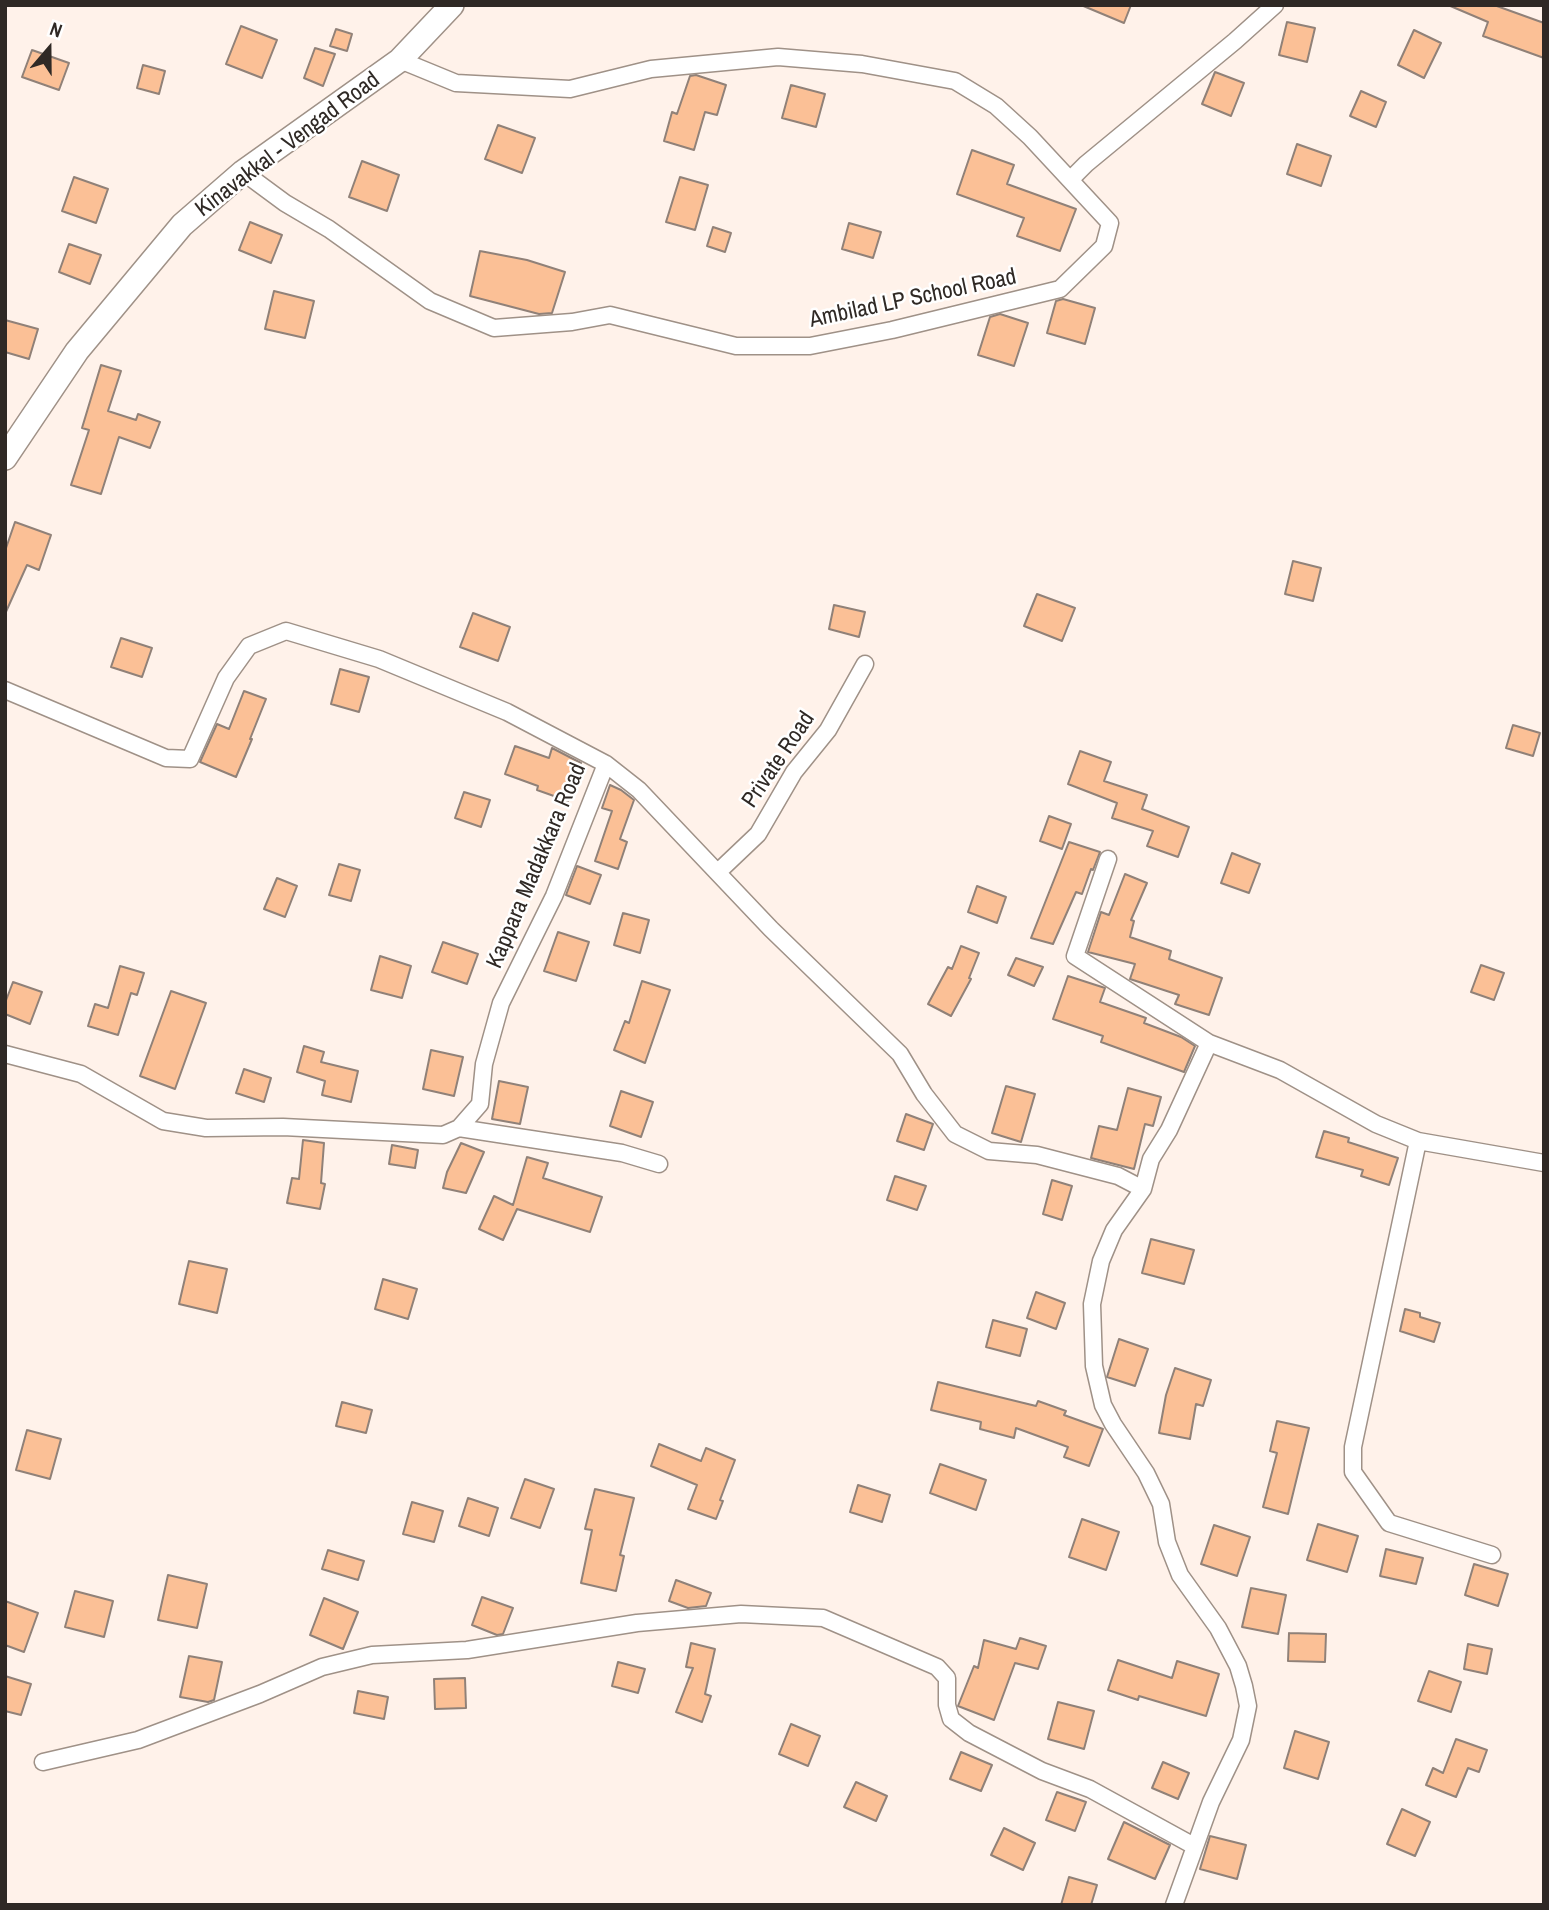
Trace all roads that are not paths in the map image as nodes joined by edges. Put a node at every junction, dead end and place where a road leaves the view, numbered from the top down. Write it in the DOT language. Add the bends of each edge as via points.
graph roads {
  1 [pos="452,5"];
  2 [pos="1275,5"];
  3 [pos="400,60"];
  4 [pos="243,172"];
  5 [pos="1070,180"];
  6 [pos="5,458"];
  7 [pos="865,664"];
  8 [pos="5,690"];
  9 [pos="606,764"];
  10 [pos="1108,859"];
  11 [pos="718,872"];
  12 [pos="1209,1043"];
  13 [pos="5,1054"];
  14 [pos="459,1128"];
  15 [pos="1418,1141"];
  16 [pos="1544,1163"];
  17 [pos="659,1164"];
  18 [pos="1143,1189"];
  19 [pos="1492,1555"];
  20 [pos="43,1762"];
  21 [pos="1194,1846"];
  22 [pos="1174,1905"];
  1 -- 3 [label="main road, Kinavakkal - Vengad Road"];
  2 -- 5 [label="street"];
  3 -- 4 [label="main road, Kinavakkal - Vengad Road"];
  3 -- 5 [label="street" via="456,83 570,89 651,69 778,57 862,64 954,81 996,106"];
  4 -- 5 [label="street, Ambilad LP School Road" via="430,301 494,328 610,315 736,346 810,346 1060,289 1104,246 1110,223"];
  4 -- 6 [label="main road, Kinavakkal - Vengad Road" via="183,225 77,351"];
  7 -- 11 [label="street, Private Road" via="828,730 794,772 758,834"];
  8 -- 9 [label="street" via="166,758 190,759 226,678 249,646 286,631 379,659 507,712"];
  9 -- 11 [label="street, Kappara Madakkara Road" via="639,790"];
  9 -- 14 [label="street, Kappara Madakkara Road" via="554,896 501,1003 484,1064 480,1104"];
  10 -- 12 [label="street" via="1075,956"];
  11 -- 18 [label="street, Kappara Madakkara Road" via="900,1054 955,1134 989,1151 1037,1155 1118,1176"];
  12 -- 15 [label="street" via="1279,1070 1376,1124"];
  12 -- 18 [label="street" via="1151,1160"];
  13 -- 14 [label="street" via="81,1074 163,1121 184,1125 443,1135"];
  14 -- 17 [label="street" via="622,1153"];
  15 -- 16 [label="street"];
  15 -- 19 [label="street" via="1353,1447 1353,1472 1388,1523"];
  18 -- 21 [label="street" via="1114,1230 1101,1261 1092,1304 1096,1373 1103,1405 1161,1504 1167,1542 1180,1575 1218,1628 1238,1667 1248,1706 1241,1740"];
  20 -- 21 [label="street" via="138,1740 322,1667 372,1655 467,1650 637,1623 741,1614 822,1618 937,1667 947,1678 951,1719 969,1733 1042,1771 1090,1789"];
  21 -- 22 [label="street"];
}
